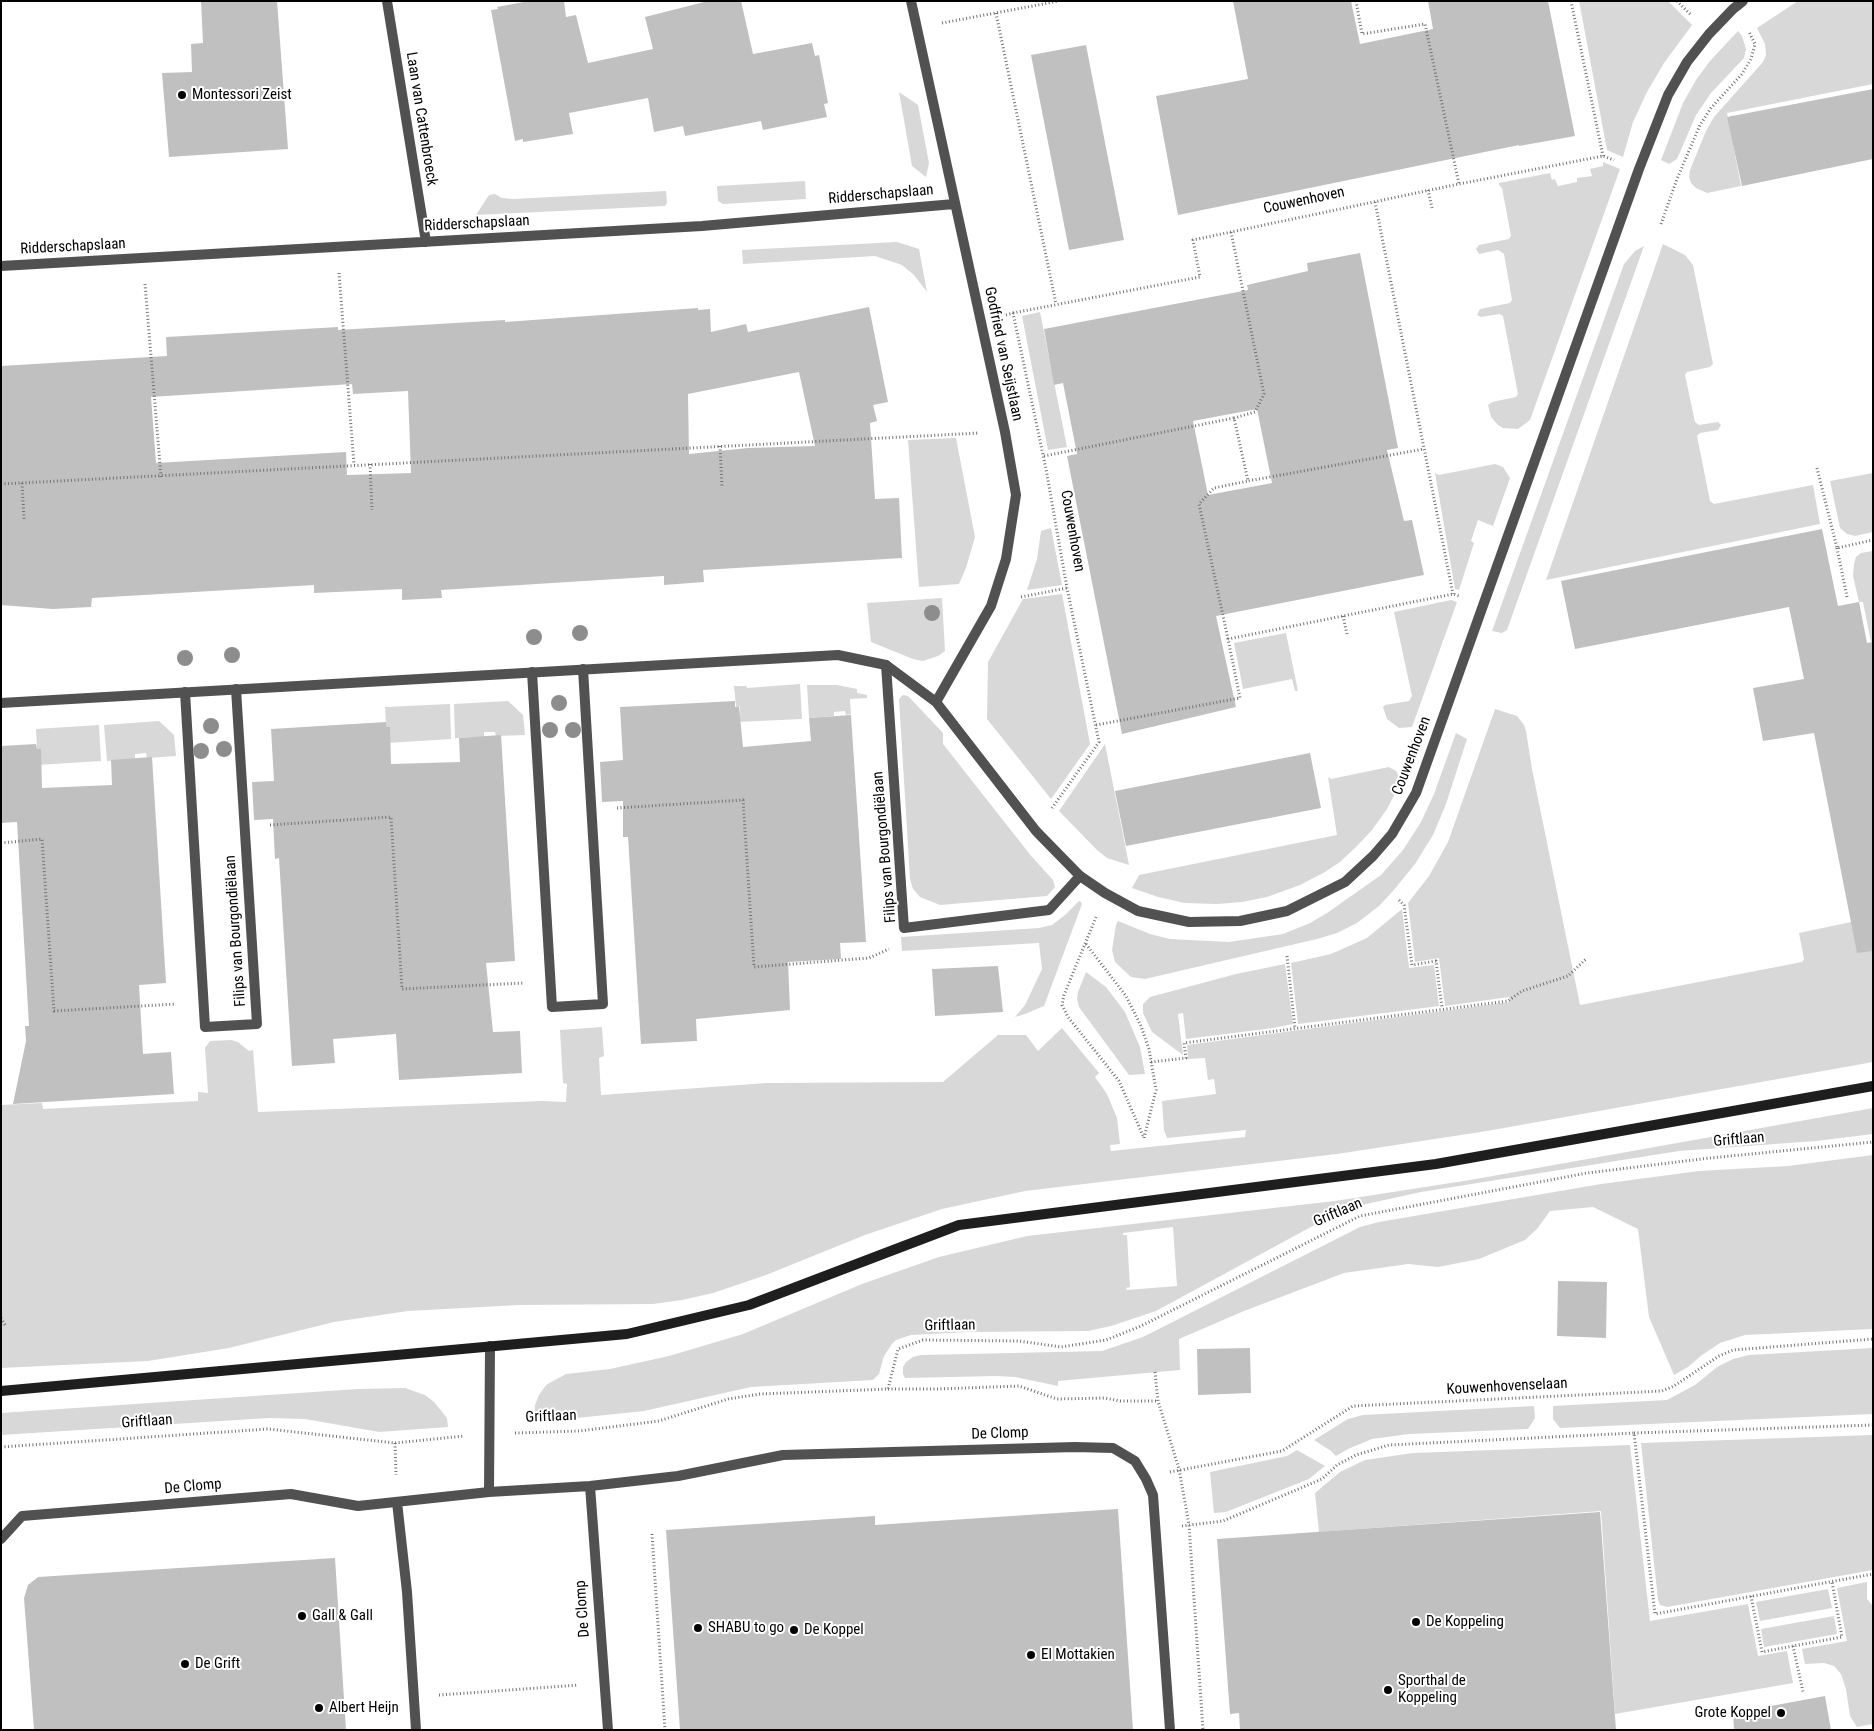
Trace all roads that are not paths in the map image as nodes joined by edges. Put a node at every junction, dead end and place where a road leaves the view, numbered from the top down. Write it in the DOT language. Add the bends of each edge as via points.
graph roads {
  1 [pos="387,1"];
  2 [pos="911,1"];
  3 [pos="1743,1"];
  4 [pos="954,204"];
  5 [pos="426,242"];
  6 [pos="1,266"];
  7 [pos="886,665"];
  8 [pos="583,669"];
  9 [pos="532,672"];
  10 [pos="236,689"];
  11 [pos="185,692"];
  12 [pos="1,702"];
  13 [pos="936,702"];
  14 [pos="1080,876"];
  15 [pos="1873,1086"];
  16 [pos="490,1346"];
  17 [pos="1,1391"];
  18 [pos="590,1486"];
  19 [pos="489,1492"];
  20 [pos="397,1502"];
  21 [pos="1,1539"];
  22 [pos="416,1730"];
  23 [pos="608,1730"];
  24 [pos="1170,1730"];
  1 -- 5 [label="street, Laan van Cattenbroeck"];
  2 -- 4 [label="street, Godfried van Seijstlaan"];
  3 -- 14 [label="street, Couwenhoven" via="1709,34 1687,62 1668,95 1416,793 1392,834 1345,882 1286,911 1240,921 1189,922 1138,911"];
  4 -- 5 [label="street, Ridderschapslaan" via="702,226"];
  4 -- 13 [label="street, Godfried van Seijstlaan" via="1016,495 1006,559 991,606"];
  5 -- 6 [label="street, Ridderschapslaan"];
  7 -- 8 [label="street" via="838,655"];
  7 -- 13 [label="street"];
  7 -- 14 [label="street, Filips van Bourgondiëlaan" via="904,928 1049,910"];
  8 -- 9 [label="street"];
  8 -- 9 [label="street" via="603,1004 552,1007"];
  9 -- 10 [label="street"];
  10 -- 11 [label="street"];
  10 -- 11 [label="street, Filips van Bourgondiëlaan" via="257,1024 205,1027"];
  11 -- 12 [label="street"];
  13 -- 14 [label="street, Couwenhoven" via="1036,831"];
  15 -- 16 [label="street, Griftlaan" via="1436,1164 959,1225 749,1306 627,1334"];
  16 -- 17 [label="street, Griftlaan"];
  16 -- 19 [label="street"];
  18 -- 19 [label="street, De Clomp"];
  18 -- 23 [label="street, De Clomp"];
  18 -- 24 [label="street, De Clomp" via="678,1476 783,1455 1113,1448 1136,1461 1153,1495"];
  19 -- 20 [label="street, De Clomp"];
  20 -- 21 [label="street, De Clomp" via="358,1506 291,1494 22,1516"];
  20 -- 22 [label="street"];
}
